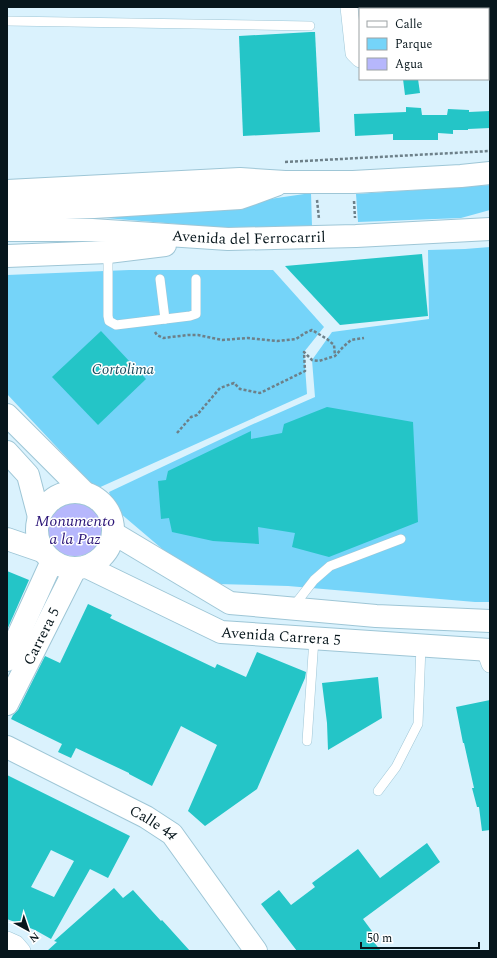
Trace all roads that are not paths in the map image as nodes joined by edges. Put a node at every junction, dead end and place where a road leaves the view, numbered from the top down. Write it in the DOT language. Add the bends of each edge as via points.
graph roads {
  1 [pos="349,7"];
  2 [pos="7,21"];
  3 [pos="310,26"];
  4 [pos="357,56"];
  5 [pos="490,173"];
  6 [pos="285,182"];
  7 [pos="7,191"];
  8 [pos="7,210"];
  9 [pos="490,229"];
  10 [pos="7,230"];
  11 [pos="199,237"];
  12 [pos="108,252"];
  13 [pos="7,256"];
  14 [pos="160,279"];
  15 [pos="196,279"];
  16 [pos="165,319"];
  17 [pos="7,415"];
  18 [pos="7,452"];
  19 [pos="85,493"];
  20 [pos="39,517"];
  21 [pos="113,533"];
  22 [pos="7,539"];
  23 [pos="401,539"];
  24 [pos="47,556"];
  25 [pos="81,568"];
  26 [pos="293,608"];
  27 [pos="490,621"];
  28 [pos="314,639"];
  29 [pos="421,646"];
  30 [pos="488,655"];
  31 [pos="7,660"];
  32 [pos="7,704"];
  33 [pos="307,741"];
  34 [pos="7,747"];
  35 [pos="378,791"];
  36 [pos="7,940"];
  37 [pos="22,951"];
  38 [pos="256,951"];
  1 -- 4 [label="street"];
  2 -- 3 [label="lane"];
  5 -- 6 [label="main road" via="353,182"];
  6 -- 7 [label="main road" via="240,179"];
  6 -- 8 [label="main road" via="240,198"];
  9 -- 11 [label="main road, Avenida del Ferrocarril" via="320,237"];
  10 -- 11 [label="main road, Avenida del Ferrocarril" via="92,230"];
  11 -- 12 [label="main road" via="187,243"];
  12 -- 13 [label="main road"];
  12 -- 16 [label="lane" via="109,321 116,326"];
  14 -- 16 [label="lane"];
  15 -- 16 [label="lane" via="196,314"];
  17 -- 19 [label="main road"];
  18 -- 20 [label="main road" via="28,475"];
  19 -- 20 [label="main road" via="65,493 55,497 42,510"];
  19 -- 21 [label="main road" via="106,507 112,519"];
  20 -- 24 [label="main road" via="36,529 38,540"];
  21 -- 25 [label="main road" via="111,544 105,554 96,562"];
  21 -- 26 [label="main road, Avenida Carrera 5" via="230,603"];
  22 -- 24 [label="main road"];
  23 -- 26 [label="lane" via="330,566 314,580"];
  24 -- 25 [label="main road" via="63,567"];
  24 -- 31 [label="main road, Carrera 5"];
  25 -- 28 [label="main road, Avenida Carrera 5" via="221,632"];
  25 -- 32 [label="main road, Carrera 5"];
  26 -- 27 [label="main road, Avenida Carrera 5" via="376,616"];
  28 -- 29 [label="main road, Avenida Carrera 5"];
  28 -- 33 [label="lane"];
  29 -- 30 [label="main road, Avenida Carrera 5"];
  29 -- 35 [label="lane" via="418,724 396,767"];
  34 -- 38 [label="main road, Calle 44" via="146,817 172,834"];
  36 -- 37 [label="street" via="16,944"];
}
